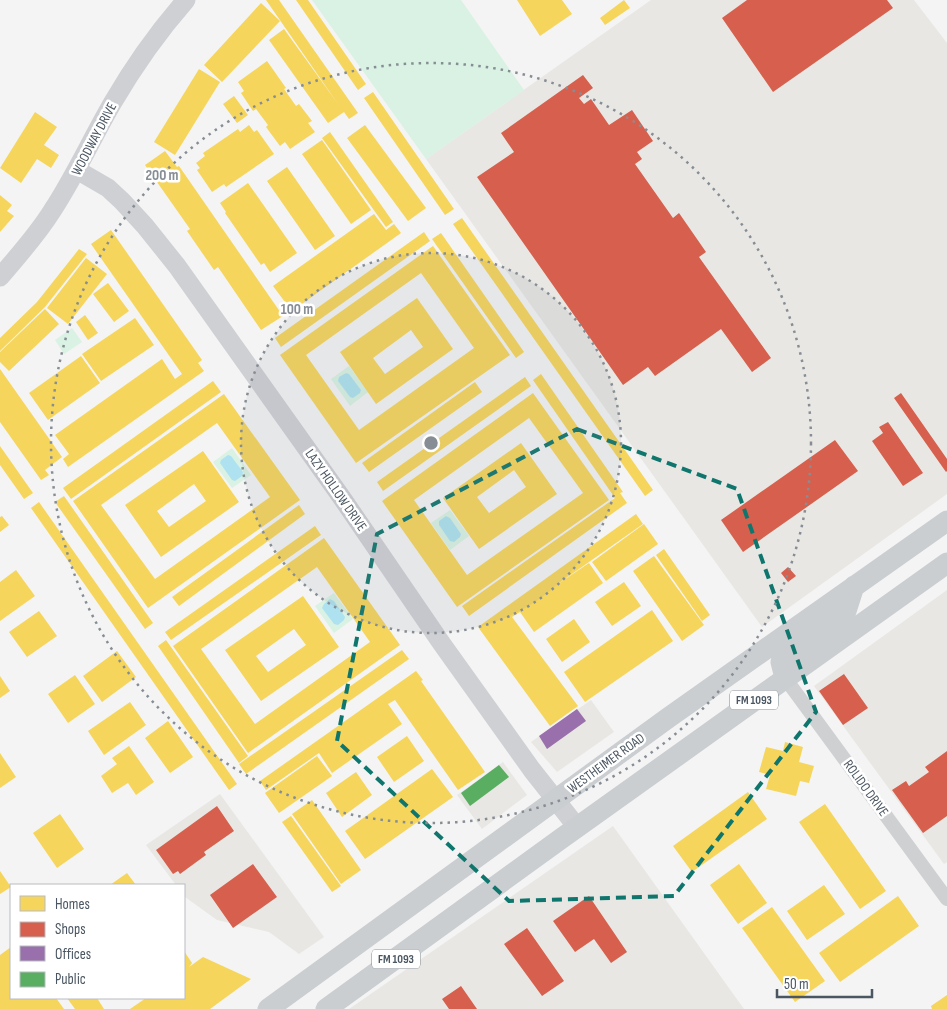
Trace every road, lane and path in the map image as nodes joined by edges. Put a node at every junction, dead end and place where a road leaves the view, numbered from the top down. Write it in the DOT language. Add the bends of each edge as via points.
graph roads {
  1 [pos="186,0"];
  2 [pos="78,170"];
  3 [pos="0,277"];
  4 [pos="947,521"];
  5 [pos="947,563"];
  6 [pos="854,586"];
  7 [pos="785,678"];
  8 [pos="556,799"];
  9 [pos="577,827"];
  10 [pos="947,899"];
  11 [pos="268,1009"];
  12 [pos="326,1009"];
  1 -- 2 [label="street, WOODWAY DRIVE" via="149,45 113,102"];
  2 -- 3 [label="street, WOODWAY DRIVE" via="51,213"];
  2 -- 8 [label="street, LAZY HOLLOW DRIVE" via="108,188 122,201 177,266 442,644"];
  4 -- 6 [label="main road, WESTHEIMER ROAD / FM 1093"];
  5 -- 7 [label="main road, FM 1093"];
  6 -- 7 [label="main road" via="846,611 784,657 781,662"];
  6 -- 8 [label="main road, WESTHEIMER ROAD / FM 1093"];
  7 -- 9 [label="main road, FM 1093"];
  7 -- 10 [label="street, ROLIDO DRIVE"];
  8 -- 9 [label="street, LAZY HOLLOW DRIVE"];
  8 -- 11 [label="main road, WESTHEIMER ROAD / FM 1093"];
  9 -- 12 [label="main road, FM 1093"];
}
